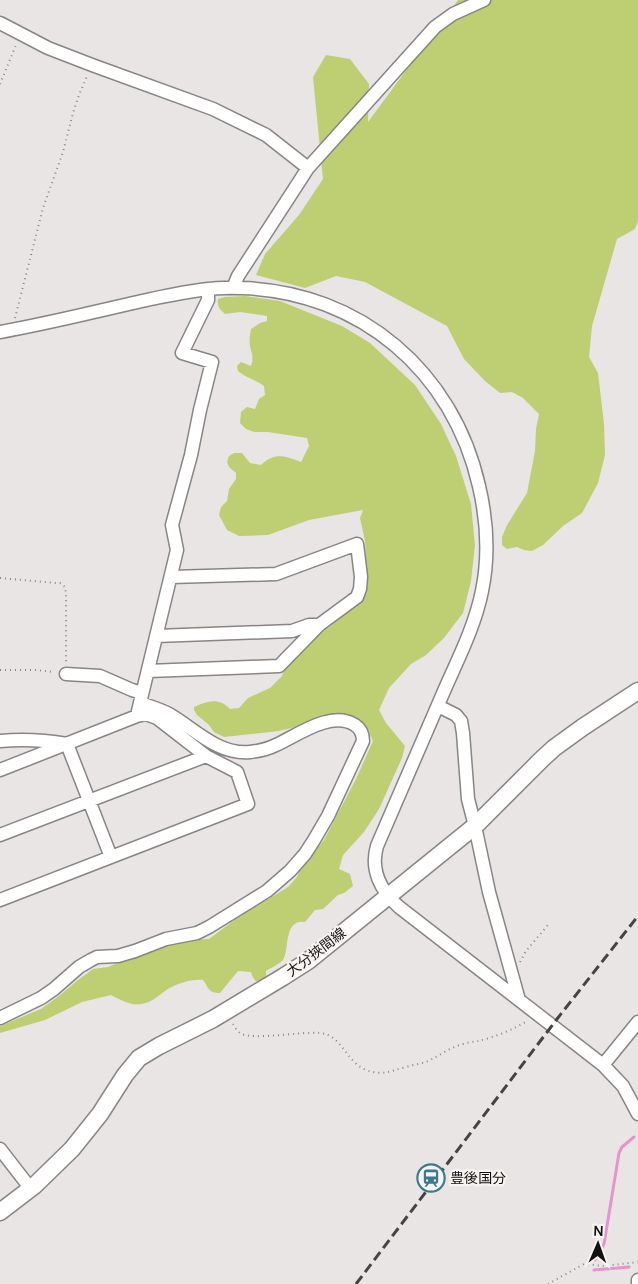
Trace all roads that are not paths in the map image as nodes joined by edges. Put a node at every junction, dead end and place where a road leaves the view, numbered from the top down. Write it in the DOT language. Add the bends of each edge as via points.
graph roads {
  1 [pos="484,0"];
  2 [pos="0,23"];
  3 [pos="308,168"];
  4 [pos="233,288"];
  5 [pos="208,289"];
  6 [pos="3,331"];
  7 [pos="171,577"];
  8 [pos="319,625"];
  9 [pos="156,636"];
  10 [pos="148,671"];
  11 [pos="66,674"];
  12 [pos="638,691"];
  13 [pos="141,698"];
  14 [pos="438,706"];
  15 [pos="137,716"];
  16 [pos="0,742"];
  17 [pos="67,744"];
  18 [pos="206,756"];
  19 [pos="0,770"];
  20 [pos="89,801"];
  21 [pos="475,826"];
  22 [pos="0,835"];
  23 [pos="111,857"];
  24 [pos="388,896"];
  25 [pos="0,900"];
  26 [pos="519,1000"];
  27 [pos="0,1018"];
  28 [pos="638,1022"];
  29 [pos="603,1065"];
  30 [pos="638,1114"];
  31 [pos="0,1148"];
  32 [pos="31,1189"];
  33 [pos="0,1212"];
  1 -- 3 [label="street" via="453,14 435,27"];
  2 -- 3 [label="street" via="48,48 213,109 266,136"];
  3 -- 4 [label="street"];
  4 -- 5 [label="street"];
  4 -- 14 [label="street" via="306,297 341,310 366,324 424,373 458,426 477,475 483,502 486,562 476,614"];
  5 -- 6 [label="street"];
  5 -- 7 [label="street" via="208,300 182,353 212,362 172,524 178,550"];
  7 -- 8 [label="street" via="276,574 357,544 361,577 357,597"];
  7 -- 9 [label="street"];
  8 -- 9 [label="street" via="292,631"];
  8 -- 10 [label="street" via="279,666"];
  9 -- 10 [label="street"];
  10 -- 13 [label="street"];
  11 -- 13 [label="street" via="100,676 132,690"];
  12 -- 21 [label="main road, 大分挾間線" via="554,748"];
  13 -- 15 [label="street"];
  13 -- 27 [label="street" via="218,746 234,752 266,749 334,720 353,724 362,732 364,741 314,840 293,867 267,891 197,933 166,939 118,956 91,960 41,998"];
  14 -- 21 [label="street" via="461,721 468,799"];
  14 -- 24 [label="street" via="375,852 376,873"];
  15 -- 17 [label="street"];
  15 -- 18 [label="street" via="146,714 157,718"];
  16 -- 17 [label="street" via="42,740"];
  17 -- 19 [label="street"];
  17 -- 20 [label="street"];
  18 -- 20 [label="street"];
  18 -- 23 [label="street" via="237,772 248,804"];
  20 -- 22 [label="street"];
  20 -- 23 [label="street"];
  21 -- 24 [label="main road, 大分挾間線"];
  21 -- 26 [label="street" via="489,892"];
  23 -- 25 [label="street"];
  24 -- 26 [label="street"];
  24 -- 32 [label="main road, 大分挾間線" via="300,967 140,1058 72,1149"];
  26 -- 29 [label="street"];
  28 -- 29 [label="street"];
  29 -- 30 [label="street" via="623,1086"];
  31 -- 32 [label="street"];
  32 -- 33 [label="main road, 大分挾間線"];
}
